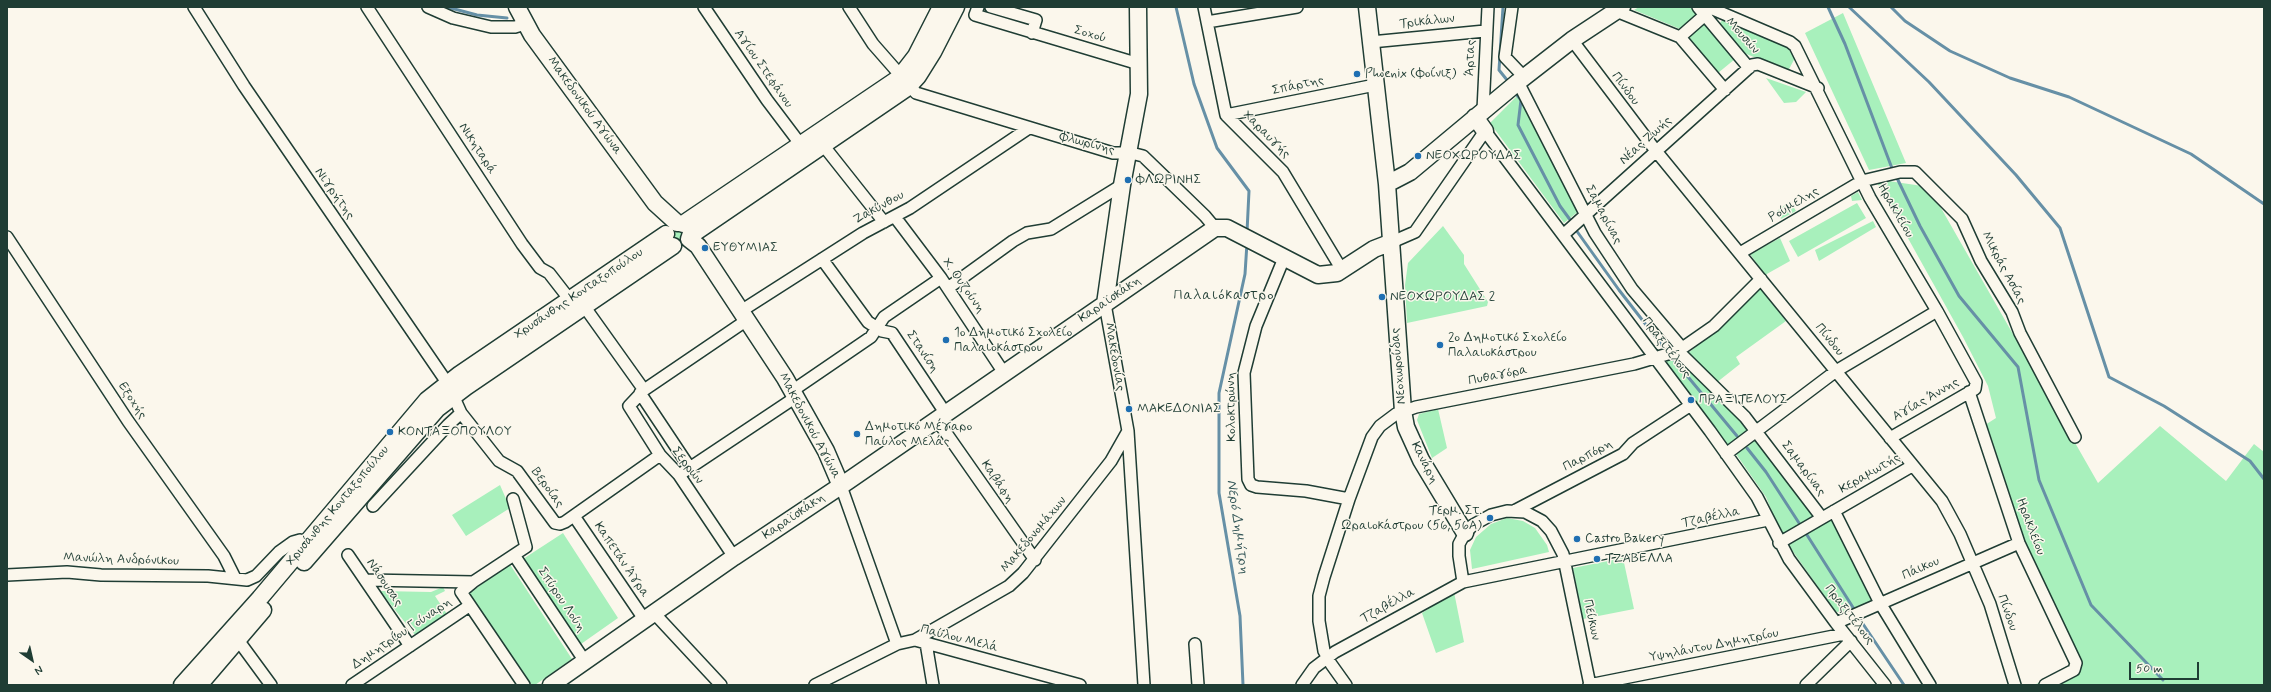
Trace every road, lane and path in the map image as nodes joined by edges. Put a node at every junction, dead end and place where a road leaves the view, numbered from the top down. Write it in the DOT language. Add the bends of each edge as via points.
graph roads {
  1 [pos="194,7"];
  2 [pos="367,7"];
  3 [pos="428,7"];
  4 [pos="516,7"];
  5 [pos="704,7"];
  6 [pos="849,7"];
  7 [pos="941,7"];
  8 [pos="956,7"];
  9 [pos="978,7"];
  10 [pos="991,7"];
  11 [pos="1138,7"];
  12 [pos="1204,7"];
  13 [pos="1297,7"];
  14 [pos="1367,7"];
  15 [pos="1488,7"];
  16 [pos="1512,7"];
  17 [pos="1614,10"];
  18 [pos="1704,10"];
  19 [pos="1207,22"];
  20 [pos="526,24"];
  21 [pos="1485,31"];
  22 [pos="1032,33"];
  23 [pos="1680,37"];
  24 [pos="1572,40"];
  25 [pos="1371,42"];
  26 [pos="1796,46"];
  27 [pos="1139,64"];
  28 [pos="1749,68"];
  29 [pos="1521,80"];
  30 [pos="905,81"];
  31 [pos="1375,85"];
  32 [pos="1818,88"];
  33 [pos="1725,90"];
  34 [pos="1479,114"];
  35 [pos="1226,115"];
  36 [pos="1029,128"];
  37 [pos="1485,131"];
  38 [pos="801,145"];
  39 [pos="823,145"];
  40 [pos="1656,151"];
  41 [pos="1129,153"];
  42 [pos="1862,181"];
  43 [pos="1387,184"];
  44 [pos="1122,185"];
  45 [pos="1585,215"];
  46 [pos="895,217"];
  47 [pos="884,222"];
  48 [pos="1215,228"];
  49 [pos="678,235"];
  50 [pos="1563,235"];
  51 [pos="7,237"];
  52 [pos="1392,242"];
  53 [pos="1740,253"];
  54 [pos="1284,258"];
  55 [pos="822,259"];
  56 [pos="1342,270"];
  57 [pos="941,278"];
  58 [pos="1761,279"];
  59 [pos="948,288"];
  60 [pos="577,303"];
  61 [pos="1105,304"];
  62 [pos="1937,311"];
  63 [pos="744,316"];
  64 [pos="876,328"];
  65 [pos="1680,350"];
  66 [pos="1656,358"];
  67 [pos="1836,371"];
  68 [pos="1004,373"];
  69 [pos="450,389"];
  70 [pos="1973,390"];
  71 [pos="642,391"];
  72 [pos="794,394"];
  73 [pos="1691,405"];
  74 [pos="1403,411"];
  75 [pos="461,413"];
  76 [pos="942,417"];
  77 [pos="1128,431"];
  78 [pos="1757,431"];
  79 [pos="2075,436"];
  80 [pos="1890,438"];
  81 [pos="1726,454"];
  82 [pos="660,455"];
  83 [pos="1912,466"];
  84 [pos="690,468"];
  85 [pos="678,475"];
  86 [pos="841,486"];
  87 [pos="513,499"];
  88 [pos="1349,499"];
  89 [pos="373,506"];
  90 [pos="1514,511"];
  91 [pos="1834,511"];
  92 [pos="574,516"];
  93 [pos="1822,518"];
  94 [pos="1768,520"];
  95 [pos="1465,533"];
  96 [pos="306,543"];
  97 [pos="1779,543"];
  98 [pos="2019,543"];
  99 [pos="348,555"];
  100 [pos="514,555"];
  101 [pos="734,557"];
  102 [pos="1035,560"];
  103 [pos="1565,562"];
  104 [pos="1973,562"];
  105 [pos="7,575"];
  106 [pos="235,578"];
  107 [pos="367,580"];
  108 [pos="473,582"];
  109 [pos="1463,582"];
  110 [pos="1880,603"];
  111 [pos="469,606"];
  112 [pos="649,616"];
  113 [pos="1836,623"];
  114 [pos="1848,638"];
  115 [pos="238,640"];
  116 [pos="920,641"];
  117 [pos="897,644"];
  118 [pos="1195,644"];
  119 [pos="410,646"];
  120 [pos="1327,657"];
  121 [pos="584,660"];
  122 [pos="1053,682"];
  123 [pos="182,685"];
  124 [pos="199,685"];
  125 [pos="271,685"];
  126 [pos="352,685"];
  127 [pos="524,685"];
  128 [pos="551,685"];
  129 [pos="720,685"];
  130 [pos="815,685"];
  131 [pos="933,685"];
  132 [pos="1080,685"];
  133 [pos="1144,685"];
  134 [pos="1198,685"];
  135 [pos="1302,685"];
  136 [pos="1346,685"];
  137 [pos="1590,685"];
  138 [pos="1806,685"];
  139 [pos="1885,685"];
  140 [pos="1930,685"];
  141 [pos="2015,685"];
  142 [pos="2045,685"];
  1 -- 69 [label="street, Νιγρήτης" via="261,112"];
  2 -- 60 [label="street, Νικηταρά" via="522,244 540,268 549,273"];
  3 -- 20 [label="street" via="453,18 491,27 515,27"];
  4 -- 20 [label="street, Μακεδονικού Αγώνα"];
  5 -- 38 [label="street, Αγίου Στεφάνου"];
  6 -- 30 [label="street, Φλωρίνης" via="862,29"];
  7 -- 30 [label="street, Χρυσάνθης Κονταξοπούλου"];
  8 -- 30 [label="street, Χρυσάνθης Κονταξοπούλου" via="929,59"];
  9 -- 22 [label="street, Σοχού" via="975,15"];
  10 -- 22 [label="street" via="1036,20"];
  11 -- 27 [label="street, Μακεδονίας"];
  12 -- 19 [label="street, Χαραυγής"];
  13 -- 19 [label="street"];
  14 -- 25 [label="street, Νεοχωρούδας"];
  15 -- 21 [label="street, Άρτας"];
  16 -- 29 [label="street" via="1504,57"];
  17 -- 23 [label="street"];
  17 -- 24 [label="street"];
  18 -- 23 [label="street"];
  18 -- 26 [label="street, Μουσών"];
  18 -- 28 [label="street, Μουσών"];
  19 -- 35 [label="street, Χαραυγής"];
  20 -- 49 [label="street, Μακεδονικού Αγώνα"];
  21 -- 25 [label="street, Τρικάλων"];
  21 -- 34 [label="street, Άρτας"];
  22 -- 27 [label="street, Σοχού"];
  23 -- 33 [label="street"];
  24 -- 29 [label="street"];
  24 -- 40 [label="street, Πίνδου"];
  25 -- 31 [label="street, Νεοχωρούδας"];
  26 -- 32 [label="street, Ηρακλείου"];
  27 -- 41 [label="street, Μακεδονίας" via="1139,94"];
  28 -- 32 [label="street, Μουσών" via="1758,64"];
  28 -- 33 [label="street, Νέας Ζωής"];
  29 -- 34 [label="street"];
  29 -- 45 [label="street, Σαμαρίνας"];
  30 -- 36 [label="street, Φλωρίνης" via="922,97"];
  30 -- 38 [label="street, Χρυσάνθης Κονταξοπούλου"];
  30 -- 39 [label="street, Χρυσάνθης Κονταξοπούλου"];
  31 -- 35 [label="street, Σπάρτης"];
  31 -- 43 [label="street, Νεοχωρούδας"];
  32 -- 42 [label="street, Ηρακλείου"];
  33 -- 40 [label="street, Νέας Ζωής"];
  34 -- 37 [label="street"];
  34 -- 43 [label="street" via="1410,172"];
  35 -- 56 [label="street, Χαραυγής" via="1283,172"];
  36 -- 41 [label="street, Φλωρίνης" via="1113,153"];
  36 -- 46 [label="street, Ζακύνθου"];
  37 -- 50 [label="street, Πραξιτέλους"];
  37 -- 52 [label="street" via="1415,232"];
  38 -- 49 [label="street, Χρυσάνθης Κονταξοπούλου"];
  39 -- 47 [label="street"];
  39 -- 49 [label="street, Χρυσάνθης Κονταξοπούλου"];
  40 -- 45 [label="street, Νέας Ζωής"];
  40 -- 53 [label="street, Πίνδου"];
  41 -- 44 [label="street, Μακεδονίας"];
  41 -- 48 [label="street, Φλωρίνης" via="1150,160"];
  42 -- 53 [label="street, Ρούμελης"];
  42 -- 62 [label="street, Ηρακλείου"];
  42 -- 79 [label="street, Μικράς Ασίας" via="1909,171 1920,176 1962,219 1981,261 2012,312 2020,333"];
  43 -- 52 [label="street, Νεοχωρούδας"];
  44 -- 59 [label="street" via="1051,229 1027,233 1013,241"];
  44 -- 61 [label="street, Μακεδονίας"];
  45 -- 50 [label="street, Νέας Ζωής"];
  45 -- 65 [label="street, Σαμαρίνας" via="1624,278"];
  46 -- 47 [label="street, Ζακύνθου"];
  46 -- 57 [label="street, Χ. Ουζούνη"];
  47 -- 55 [label="street, Ζακύνθου"];
  48 -- 54 [label="street" via="1223,227 1236,232"];
  48 -- 61 [label="street, Καραϊσκάκη"];
  49 -- 60 [label="street, Χρυσάνθης Κονταξοπούλου"];
  49 -- 63 [label="street, Μακεδονικού Αγώνα" via="698,246"];
  50 -- 66 [label="street, Πραξιτέλους"];
  51 -- 106 [label="street, Εξοχής" via="136,432 224,556"];
  52 -- 56 [label="street" via="1372,250"];
  52 -- 74 [label="street, Νεοχωρούδας"];
  53 -- 58 [label="street, Πίνδου"];
  54 -- 56 [label="street" via="1318,275"];
  54 -- 88 [label="street, Κολοκτρώνη" via="1256,326 1244,373 1248,479 1251,485 1257,487 1306,491"];
  55 -- 63 [label="street, Ζακύνθου"];
  55 -- 64 [label="street, Στανίση" via="868,322"];
  57 -- 59 [label="street, Χ. Ουζούνη"];
  57 -- 64 [label="street" via="884,317"];
  58 -- 65 [label="street, Πυθαγόρα" via="1714,326"];
  58 -- 67 [label="street, Πίνδου"];
  59 -- 68 [label="street, Χ. Ουζούνη"];
  60 -- 69 [label="street, Χρυσάνθης Κονταξοπούλου"];
  60 -- 71 [label="street, Σερρών"];
  61 -- 68 [label="street, Καραϊσκάκη"];
  61 -- 77 [label="street, Μακεδονίας"];
  62 -- 67 [label="street"];
  62 -- 70 [label="street, Ηρακλείου"];
  63 -- 71 [label="street, Ζακύνθου"];
  63 -- 72 [label="street, Μακεδονικού Αγώνα"];
  64 -- 72 [label="street" via="871,337"];
  64 -- 76 [label="street, Στανίση" via="892,333"];
  65 -- 66 [label="street, Πυθαγόρα"];
  65 -- 78 [label="street, Σαμαρίνας"];
  66 -- 73 [label="street, Πραξιτέλους"];
  66 -- 74 [label="street, Πυθαγόρα"];
  67 -- 78 [label="street"];
  67 -- 80 [label="street, Πίνδου"];
  68 -- 76 [label="street, Καραϊσκάκη"];
  69 -- 75 [label="street, Βεροίας"];
  69 -- 96 [label="street, Χρυσάνθης Κονταξοπούλου" via="427,400"];
  69 -- 115 [label="street, Χρυσάνθης Κονταξοπούλου" via="425,422"];
  70 -- 80 [label="street, Αγίας Άννης"];
  70 -- 98 [label="street, Ηρακλείου"];
  71 -- 82 [label="street, Σερρών" via="632,401 630,408"];
  71 -- 84 [label="street, Σερρών"];
  72 -- 84 [label="street"];
  72 -- 86 [label="street, Μακεδονικού Αγώνα" via="830,460"];
  73 -- 81 [label="street, Πραξιτέλους"];
  73 -- 90 [label="street, Παρπόρη" via="1633,443 1623,454"];
  74 -- 88 [label="street, Νεοχωρούδας" via="1386,421 1376,431"];
  74 -- 95 [label="street, Κανάρη" via="1406,427 1421,460"];
  75 -- 89 [label="street"];
  75 -- 92 [label="street, Βεροίας" via="499,461 517,471 550,518 558,524"];
  76 -- 86 [label="street, Καραϊσκάκη"];
  76 -- 102 [label="street, Καβάφη"];
  77 -- 102 [label="street, Μακεδονομάχων" via="1111,461"];
  77 -- 133 [label="street, Μακεδονίας"];
  78 -- 81 [label="street"];
  78 -- 93 [label="street, Σαμαρίνας"];
  80 -- 83 [label="street, Πίνδου"];
  81 -- 94 [label="street, Πραξιτέλους" via="1757,497"];
  82 -- 85 [label="street, Σερρών"];
  82 -- 92 [label="street"];
  83 -- 91 [label="street, Κεραμωτής"];
  83 -- 104 [label="street, Πίνδου" via="1947,510"];
  84 -- 85 [label="street"];
  85 -- 101 [label="street, Σερρών"];
  86 -- 101 [label="street, Καραϊσκάκη"];
  86 -- 117 [label="street, Μακεδονικού Αγώνα"];
  87 -- 100 [label="street, Δημητρίου Γούναρη" via="526,547"];
  88 -- 120 [label="street, Νεοχωρούδας" via="1326,567 1320,596 1320,626"];
  90 -- 95 [label="street" via="1491,515 1477,522"];
  90 -- 103 [label="street" via="1530,514 1546,525"];
  91 -- 93 [label="street, Κεραμωτής"];
  91 -- 110 [label="street"];
  92 -- 112 [label="street, Καπετάν Άγρα"];
  93 -- 97 [label="street, Κεραμωτής"];
  94 -- 97 [label="street, Πραξιτέλους"];
  94 -- 103 [label="street, Τζαβέλλα"];
  95 -- 109 [label="street" via="1458,551"];
  96 -- 106 [label="street, Μανώλη Ανδρόνικου" via="298,540 290,544 252,578"];
  96 -- 123 [label="street, Χρυσάνθης Κονταξοπούλου"];
  97 -- 113 [label="street, Πραξιτέλους"];
  98 -- 104 [label="street, Πάικου"];
  98 -- 142 [label="street, Ηρακλείου" via="2076,663 2073,671"];
  99 -- 107 [label="street, Νάσουσας"];
  100 -- 108 [label="street, Δημητρίου Γούναρη"];
  100 -- 121 [label="street, Σπύρου Λούη"];
  101 -- 112 [label="street, Καραϊσκάκη"];
  102 -- 116 [label="street, Μακεδονομάχων" via="1009,586"];
  103 -- 109 [label="street, Τζαβέλλα"];
  103 -- 137 [label="street, Πεύκων"];
  104 -- 110 [label="street, Πάικου"];
  104 -- 141 [label="street, Πίνδου" via="1996,622"];
  105 -- 106 [label="street, Μανώλη Ανδρόνικου" via="67,572 101,576"];
  107 -- 108 [label="street"];
  107 -- 119 [label="street, Νάσουσας"];
  108 -- 111 [label="street, Δημητρίου Γούναρη" via="461,592"];
  109 -- 120 [label="street, Τζαβέλλα"];
  110 -- 113 [label="street, Πάικου"];
  110 -- 140 [label="street"];
  111 -- 119 [label="street, Δημητρίου Γούναρη"];
  111 -- 127 [label="street"];
  112 -- 121 [label="street, Καραϊσκάκη"];
  112 -- 129 [label="street, Καπετάν Άγρα"];
  113 -- 114 [label="street, Πραξιτέλους"];
  114 -- 137 [label="street, Υψηλάντου Δημητρίου"];
  114 -- 138 [label="street"];
  114 -- 139 [label="street, Πραξιτέλους"];
  115 -- 124 [label="street, Χρυσάνθης Κονταξοπούλου"];
  115 -- 125 [label="street"];
  116 -- 117 [label="street, Παύλου Μελά"];
  116 -- 122 [label="street, Παύλου Μελά"];
  116 -- 131 [label="street"];
  117 -- 130 [label="street, Παύλου Μελά"];
  118 -- 134 [label="street"];
  119 -- 126 [label="street, Δημητρίου Γούναρη"];
  120 -- 135 [label="street, Τζαβέλλα" via="1314,668"];
  120 -- 136 [label="street"];
  121 -- 128 [label="street, Καραϊσκάκη"];
  122 -- 132 [label="street, Παύλου Μελά"];
}
